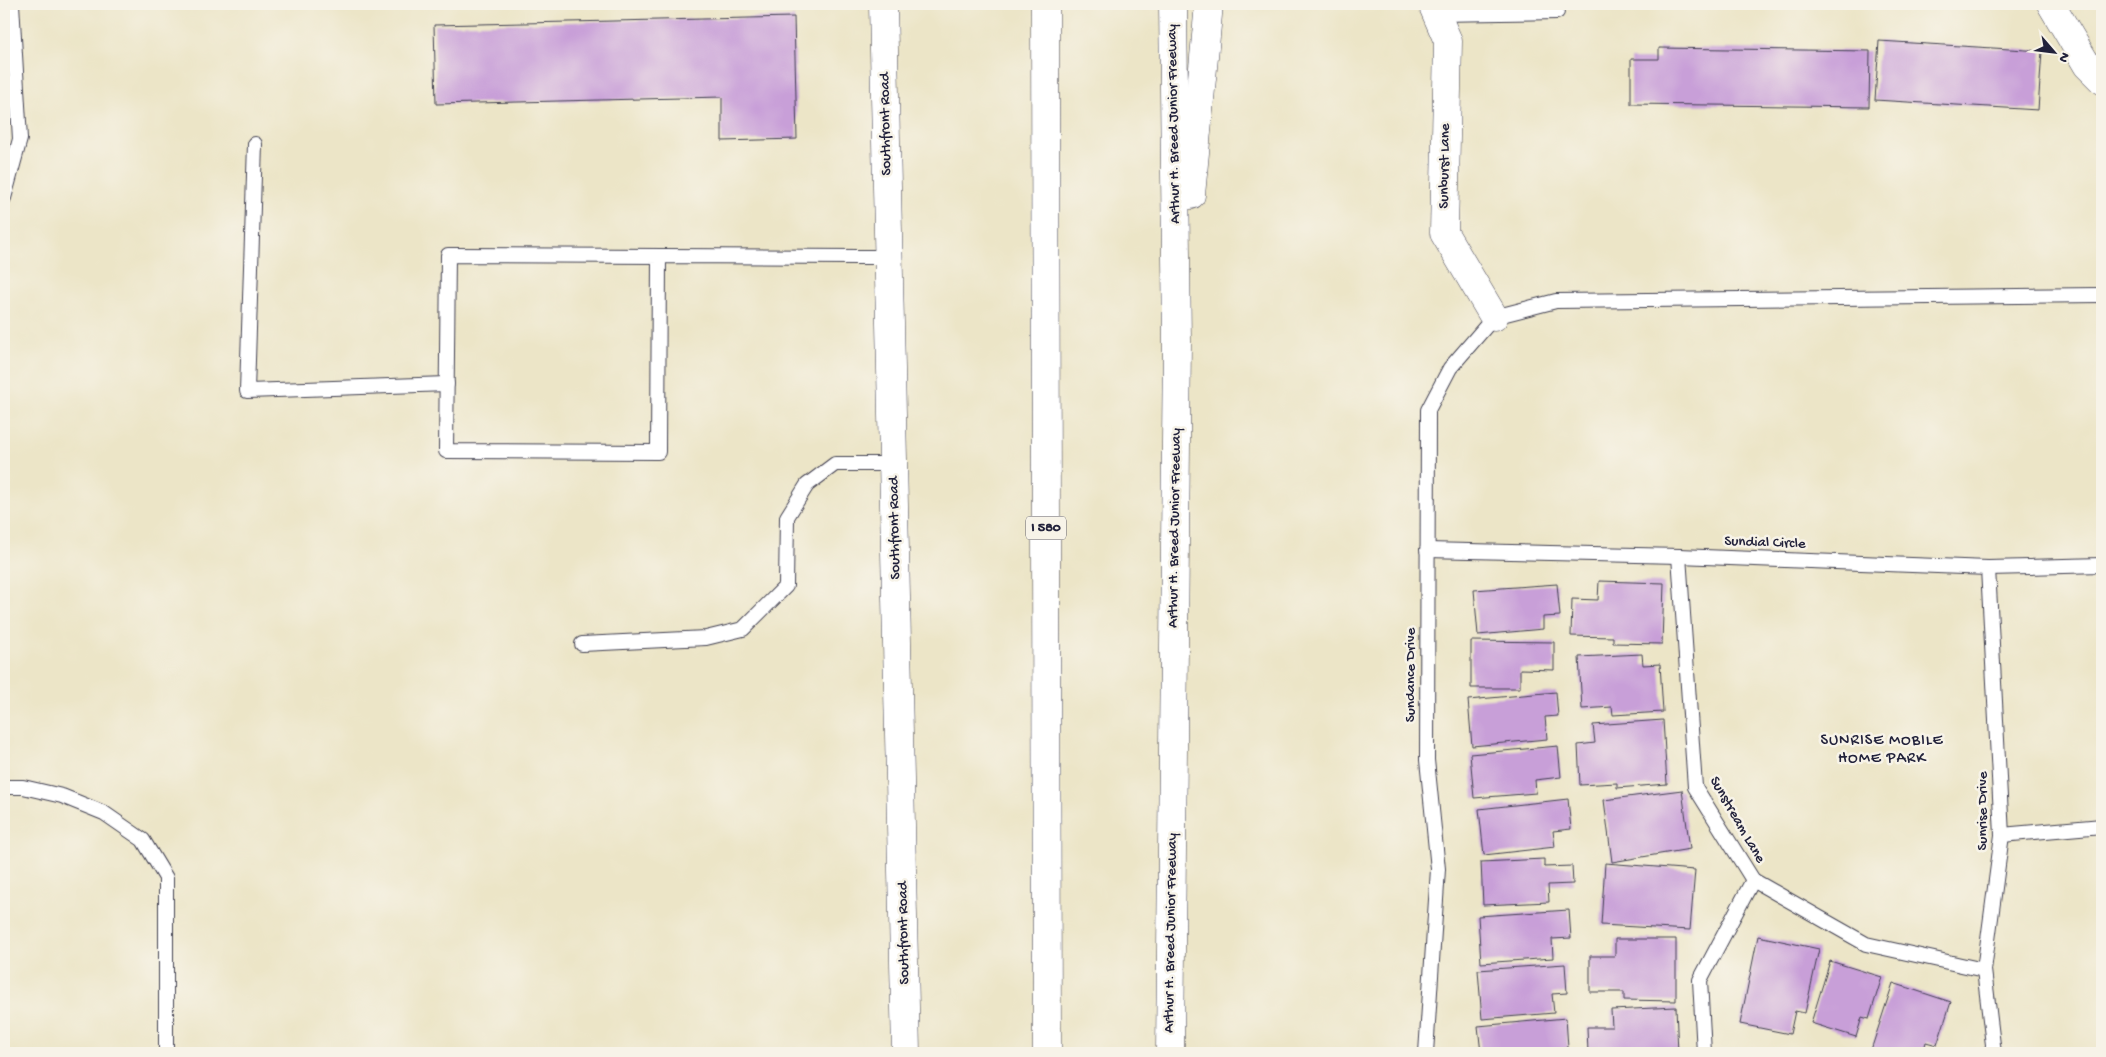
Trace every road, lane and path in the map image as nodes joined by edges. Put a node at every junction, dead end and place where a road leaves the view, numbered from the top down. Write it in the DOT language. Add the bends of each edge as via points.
graph roads {
  1 [pos="12,4"];
  2 [pos="883,4"];
  3 [pos="1045,4"];
  4 [pos="1173,4"];
  5 [pos="1208,4"];
  6 [pos="2051,4"];
  7 [pos="1434,9"];
  8 [pos="1557,12"];
  9 [pos="2102,80"];
  10 [pos="255,144"];
  11 [pos="4,198"];
  12 [pos="659,256"];
  13 [pos="889,257"];
  14 [pos="2102,295"];
  15 [pos="1494,317"];
  16 [pos="1177,341"];
  17 [pos="447,384"];
  18 [pos="893,464"];
  19 [pos="1427,550"];
  20 [pos="1679,556"];
  21 [pos="2102,565"];
  22 [pos="1988,568"];
  23 [pos="582,644"];
  24 [pos="4,787"];
  25 [pos="2102,826"];
  26 [pos="2002,835"];
  27 [pos="1753,880"];
  28 [pos="1984,970"];
  29 [pos="166,1053"];
  30 [pos="906,1053"];
  31 [pos="1047,1053"];
  32 [pos="1170,1053"];
  33 [pos="1426,1053"];
  34 [pos="1704,1053"];
  35 [pos="1994,1053"];
  1 -- 11 [label="lane" via="20,139"];
  2 -- 13 [label="main road, Southfront Road"];
  3 -- 31 [label="main road, I 580"];
  4 -- 16 [label="main road, Arthur H. Breed Junior Freeway"];
  5 -- 16 [label="main road"];
  6 -- 9 [label="main road" via="2087,65"];
  7 -- 8 [label="lane"];
  7 -- 15 [label="main road, Sunburst Lane" via="1448,41 1444,233"];
  10 -- 17 [label="lane" via="247,391"];
  12 -- 13 [label="lane"];
  12 -- 17 [label="lane" via="448,255"];
  12 -- 17 [label="lane" via="658,452 446,451"];
  13 -- 18 [label="main road, Southfront Road"];
  14 -- 15 [label="lane" via="1556,301"];
  15 -- 19 [label="lane, Sundance Drive" via="1450,368 1428,410"];
  16 -- 32 [label="main road, Arthur H. Breed Junior Freeway"];
  18 -- 23 [label="lane" via="835,464 807,486 787,517 786,586 743,629 706,638"];
  18 -- 30 [label="main road, Southfront Road"];
  19 -- 20 [label="lane, Sundial Circle"];
  19 -- 33 [label="lane, Sundance Drive" via="1427,760 1438,869"];
  20 -- 22 [label="lane, Sundial Circle"];
  20 -- 27 [label="lane, Sunstream Lane" via="1695,787"];
  21 -- 22 [label="lane, Sundial Circle"];
  22 -- 26 [label="lane, Sunrise Drive"];
  24 -- 29 [label="lane" via="23,787 62,796 104,812 143,840 166,878"];
  25 -- 26 [label="lane"];
  26 -- 28 [label="lane, Sunrise Drive"];
  27 -- 28 [label="lane, Sunstream Lane" via="1866,944"];
  27 -- 34 [label="lane" via="1700,980"];
  28 -- 35 [label="lane, Sunrise Drive"];
}
